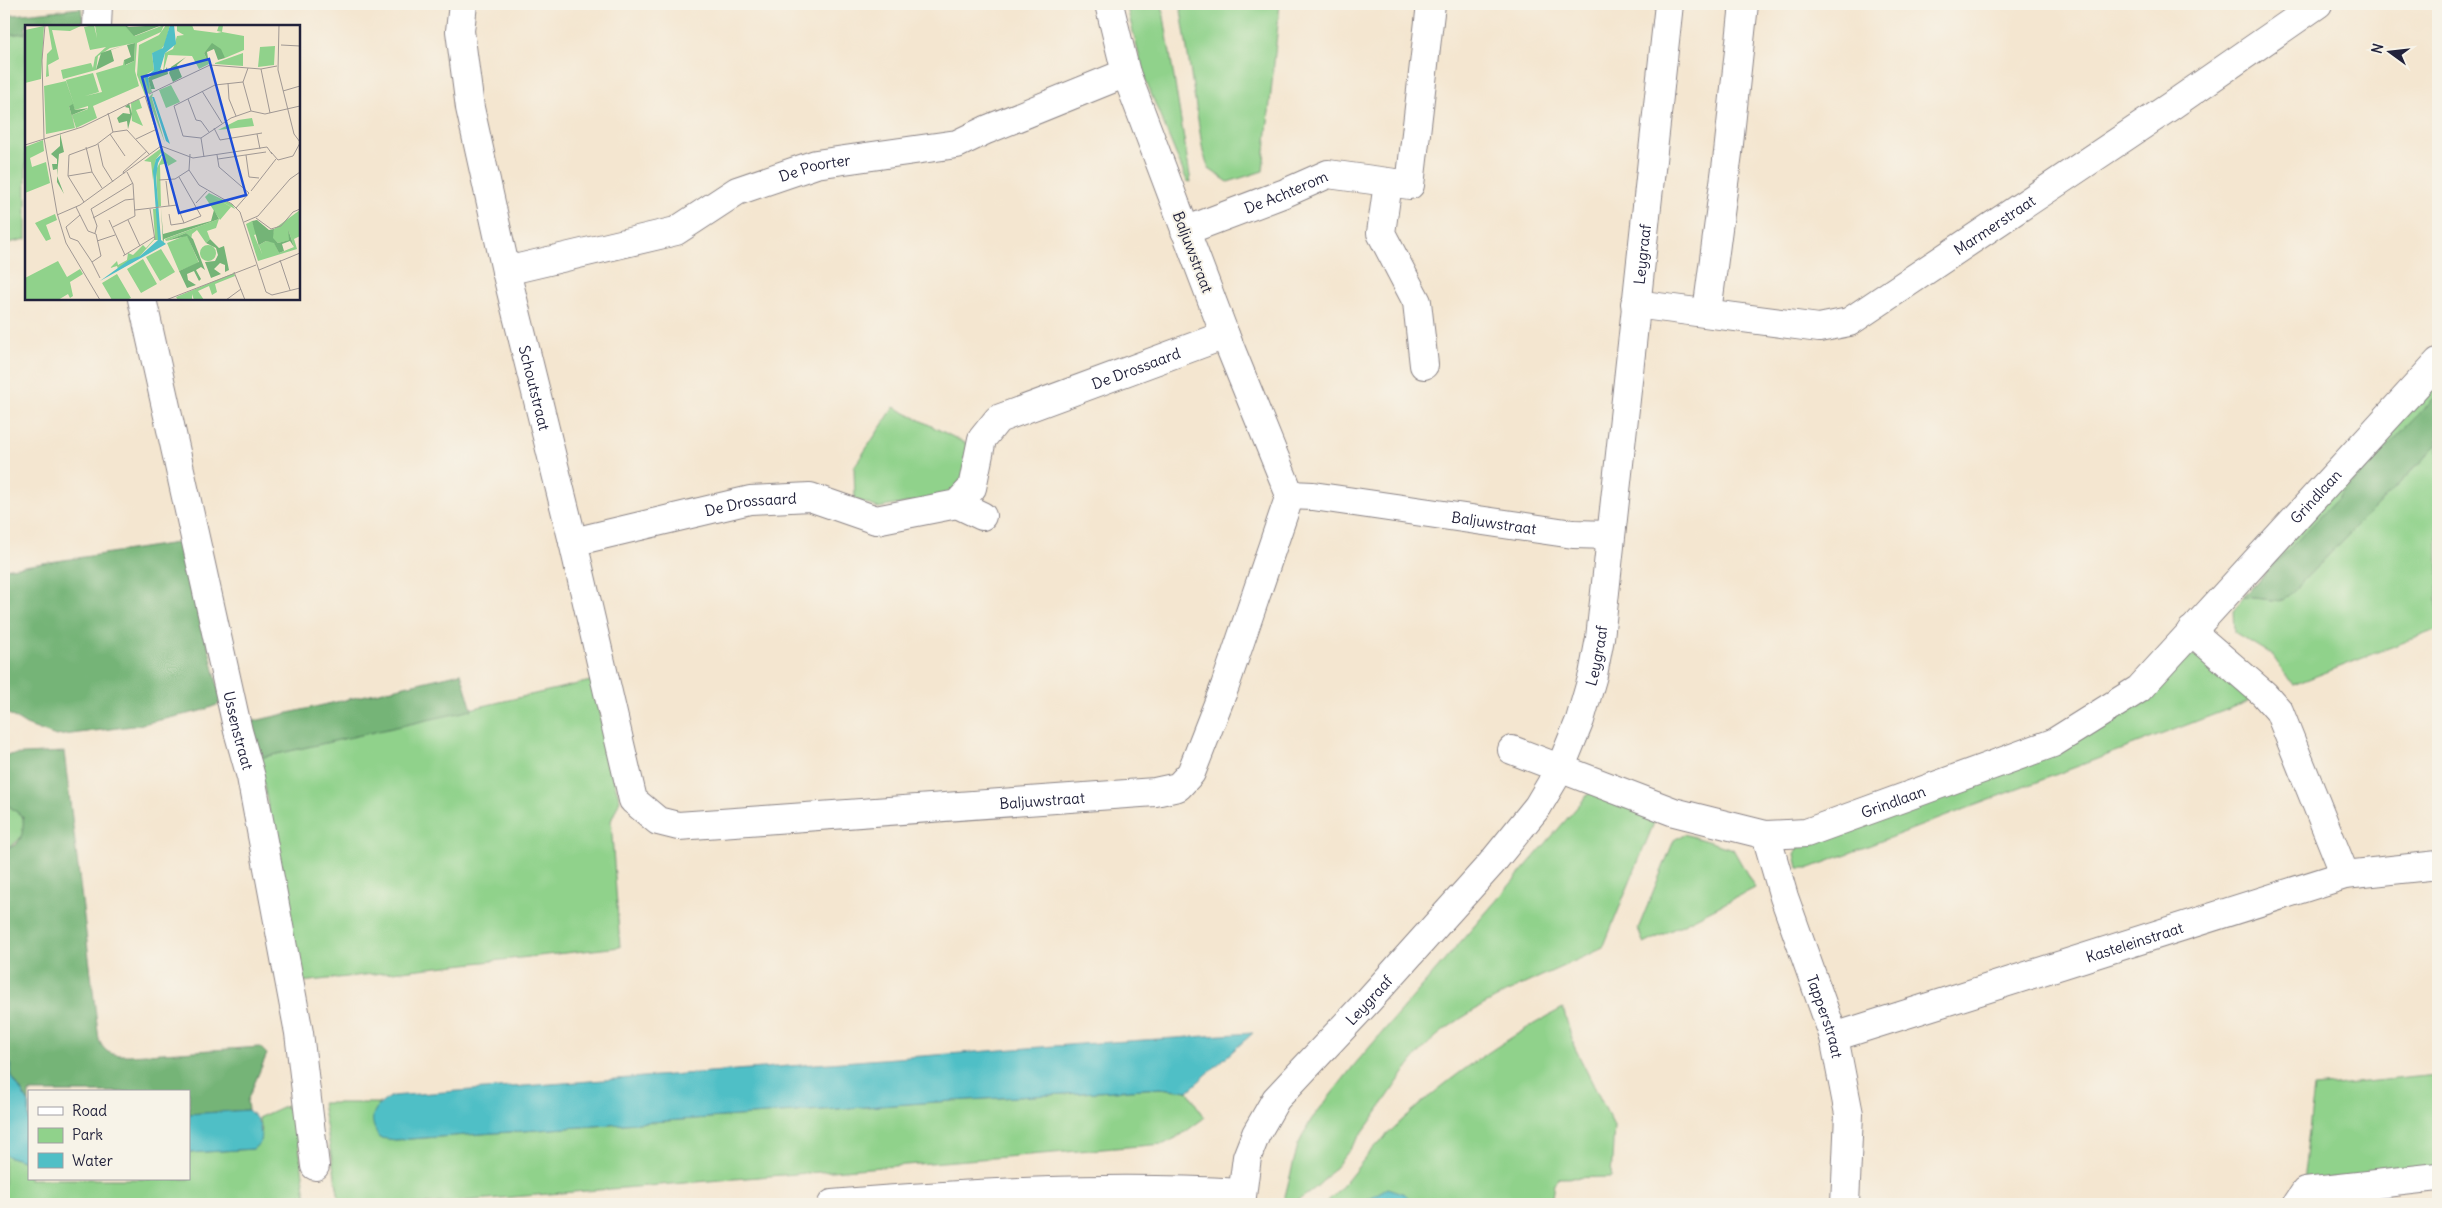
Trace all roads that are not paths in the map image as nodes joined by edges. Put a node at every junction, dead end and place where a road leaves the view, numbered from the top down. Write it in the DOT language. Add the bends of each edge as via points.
graph roads {
  1 [pos="98,4"];
  2 [pos="463,4"];
  3 [pos="1109,4"];
  4 [pos="1431,4"];
  5 [pos="1669,4"];
  6 [pos="1744,4"];
  7 [pos="2318,4"];
  8 [pos="97,25"];
  9 [pos="1126,72"];
  10 [pos="1388,183"];
  11 [pos="1185,231"];
  12 [pos="506,271"];
  13 [pos="142,300"];
  14 [pos="1635,304"];
  15 [pos="1707,312"];
  16 [pos="1225,335"];
  17 [pos="2438,362"];
  18 [pos="1424,365"];
  19 [pos="1290,495"];
  20 [pos="957,504"];
  21 [pos="982,516"];
  22 [pos="1610,535"];
  23 [pos="573,542"];
  24 [pos="2191,631"];
  25 [pos="1512,750"];
  26 [pos="625,769"];
  27 [pos="1560,769"];
  28 [pos="1766,835"];
  29 [pos="2438,865"];
  30 [pos="2345,875"];
  31 [pos="1834,1036"];
  32 [pos="315,1166"];
  33 [pos="2438,1178"];
  34 [pos="1241,1199"];
  35 [pos="933,1200"];
  36 [pos="832,1204"];
  37 [pos="1846,1204"];
  38 [pos="2297,1204"];
  1 -- 8 [label="street"];
  2 -- 12 [label="street, Schoutstraat" via="460,31 470,108"];
  3 -- 9 [label="street, Baljuwstraat"];
  4 -- 10 [label="street, De Achterom" via="1410,185"];
  5 -- 14 [label="street, Leygraaf"];
  6 -- 15 [label="street"];
  7 -- 15 [label="street, Marmerstraat" via="1849,322 1819,328"];
  9 -- 11 [label="street, Baljuwstraat"];
  9 -- 12 [label="street, De Poorter" via="957,144 816,164 738,191 676,231"];
  10 -- 11 [label="street, De Achterom" via="1328,174"];
  10 -- 18 [label="street" via="1381,233 1417,302"];
  11 -- 16 [label="street, Baljuwstraat"];
  12 -- 23 [label="street, Schoutstraat"];
  13 -- 32 [label="street, Ussenstraat" via="238,731 252,777 299,1033"];
  14 -- 15 [label="street, Marmerstraat"];
  14 -- 22 [label="street, Leygraaf"];
  16 -- 19 [label="street, Baljuwstraat"];
  16 -- 20 [label="street, De Drossaard" via="998,419 982,439 972,488"];
  17 -- 24 [label="street, Grindlaan"];
  19 -- 22 [label="street, Baljuwstraat" via="1573,534"];
  19 -- 26 [label="street, Baljuwstraat" via="1225,686 1190,773 1178,787 1112,796 678,826 658,821 633,800"];
  20 -- 21 [label="street"];
  20 -- 23 [label="street, De Drossaard" via="876,520 810,497 750,500"];
  22 -- 27 [label="street, Leygraaf" via="1593,675 1580,720"];
  23 -- 26 [label="street, Schoutstraat"];
  24 -- 28 [label="street, Grindlaan" via="2139,689 2053,743 1806,832"];
  24 -- 30 [label="street" via="2279,711"];
  25 -- 27 [label="street, Grindlaan"];
  27 -- 28 [label="street, Grindlaan" via="1674,812"];
  27 -- 34 [label="street, Leygraaf" via="1538,806 1491,864 1276,1099 1247,1157"];
  28 -- 31 [label="street, Tapperstraat" via="1784,897"];
  29 -- 30 [label="street, Kasteleinstraat"];
  30 -- 31 [label="street, Kasteleinstraat"];
  31 -- 37 [label="street, Tapperstraat" via="1849,1114"];
  33 -- 38 [label="street" via="2305,1192"];
  34 -- 35 [label="street" via="1171,1190"];
  35 -- 36 [label="street"];
}
